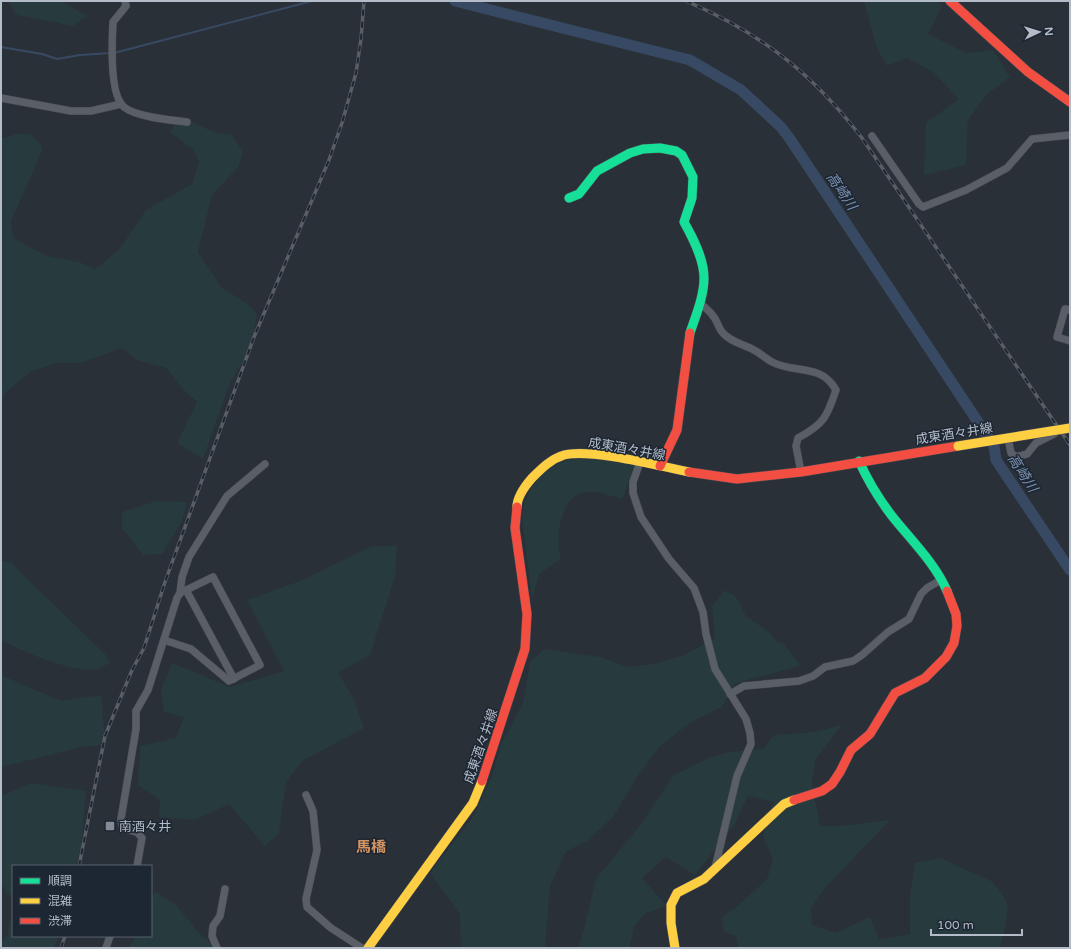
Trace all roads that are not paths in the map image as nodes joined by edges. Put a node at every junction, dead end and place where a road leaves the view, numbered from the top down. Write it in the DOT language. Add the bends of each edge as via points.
graph roads {
  1 [pos="125,1"];
  2 [pos="950,1"];
  3 [pos="1,98"];
  4 [pos="1070,102"];
  5 [pos="122,104"];
  6 [pos="187,122"];
  7 [pos="1070,135"];
  8 [pos="872,136"];
  9 [pos="568,198"];
  10 [pos="700,303"];
  11 [pos="1070,310"];
  12 [pos="1070,340"];
  13 [pos="1070,428"];
  14 [pos="1054,434"];
  15 [pos="1008,438"];
  16 [pos="859,461"];
  17 [pos="640,462"];
  18 [pos="265,464"];
  19 [pos="660,466"];
  20 [pos="801,472"];
  21 [pos="941,580"];
  22 [pos="183,591"];
  23 [pos="164,640"];
  24 [pos="234,679"];
  25 [pos="730,694"];
  26 [pos="306,795"];
  27 [pos="137,865"];
  28 [pos="715,868"];
  29 [pos="225,889"];
  30 [pos="110,937"];
  31 [pos="106,948"];
  32 [pos="217,948"];
  33 [pos="362,948"];
  34 [pos="368,948"];
  35 [pos="675,948"];
  1 -- 5 [label="street" via="126,6 112,22 115,85"];
  2 -- 4 [label="main road" via="1028,72"];
  3 -- 5 [label="street" via="71,111"];
  5 -- 6 [label="street" via="134,112"];
  7 -- 8 [label="street" via="1032,138 1002,171 966,190 924,207 919,204"];
  9 -- 10 [label="main road" via="579,194 597,171 630,153 660,148 682,155 693,178 692,198 684,222 696,244 704,276"];
  10 -- 19 [label="main road" via="688,340 677,430"];
  10 -- 20 [label="street" via="713,315 722,332 732,340 753,349 772,362 824,375 836,390 828,414 818,426 798,438 796,446"];
  11 -- 12 [label="street" via="1065,309 1057,336"];
  13 -- 15 [label="main road, 成東酒々井線, bridge"];
  14 -- 15 [label="street" via="1036,443 1023,456 1016,457 1011,453"];
  15 -- 16 [label="main road, 成東酒々井線, bridge"];
  16 -- 20 [label="main road, 成東酒々井線"];
  16 -- 21 [label="main road" via="863,473 878,496"];
  17 -- 19 [label="main road, 成東酒々井線"];
  17 -- 25 [label="street" via="633,493 641,517 669,560 694,588 703,612 712,663"];
  17 -- 34 [label="main road, 成東酒々井線" via="593,454 565,455 546,464 522,492 515,513 515,528 526,614 525,649 483,780 473,803"];
  18 -- 22 [label="street" via="227,496 189,557 182,577"];
  19 -- 20 [label="main road, 成東酒々井線" via="737,479"];
  21 -- 25 [label="street" via="921,594 909,619 888,632 853,661 825,667 813,676 799,681 744,686"];
  21 -- 28 [label="main road" via="954,607 957,631 944,660 925,678 901,689 891,698 869,735 857,742 852,749 832,784 784,804"];
  22 -- 23 [label="street" via="177,598"];
  22 -- 24 [label="street"];
  22 -- 24 [label="street" via="213,577 260,665"];
  23 -- 24 [label="street" via="190,649 229,681"];
  23 -- 27 [label="street" via="148,690 136,711 136,729 121,819 125,829 137,832 142,838"];
  25 -- 28 [label="street" via="746,719 751,744 737,776"];
  26 -- 33 [label="street" via="312,811 317,850 306,907 331,928"];
  28 -- 35 [label="main road" via="704,879 677,893 672,905 671,923"];
  29 -- 32 [label="street" via="220,916 213,926 212,936"];
  30 -- 31 [label="street"];
}
